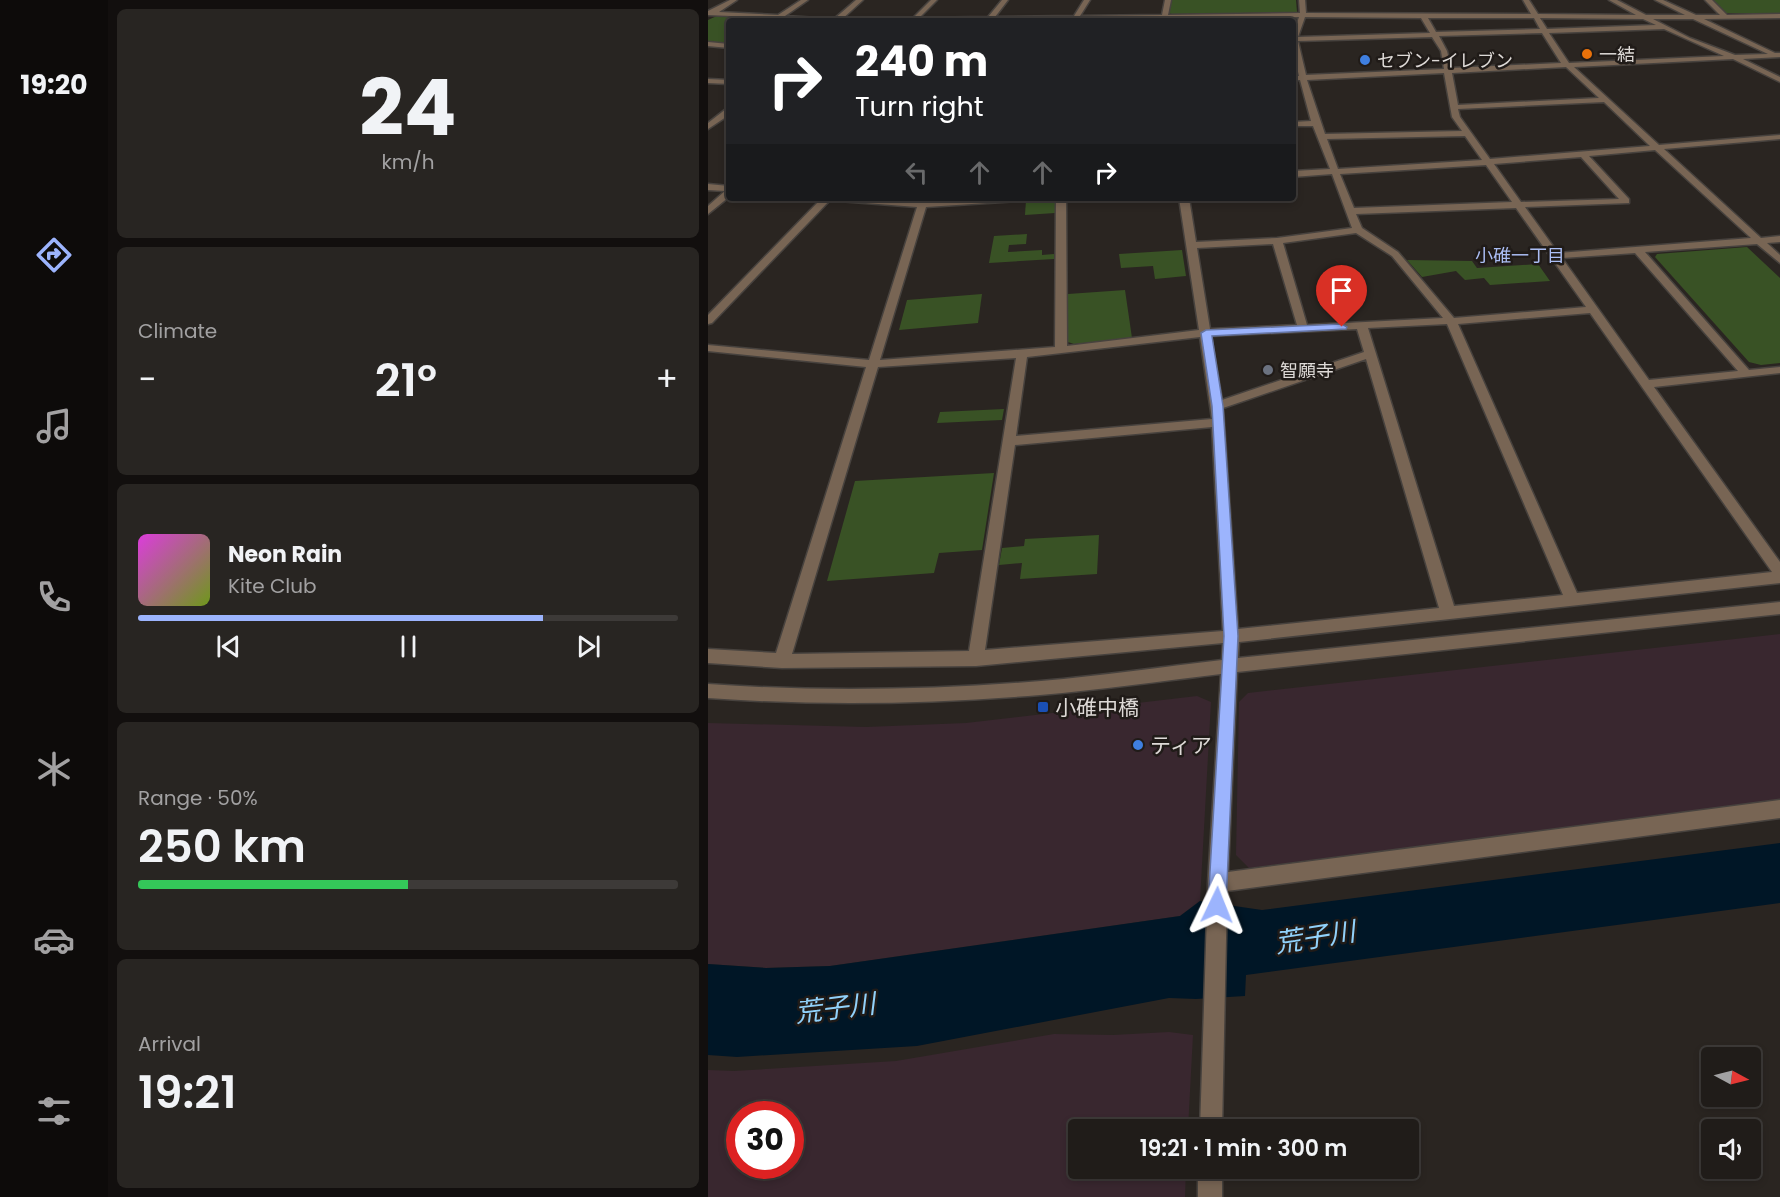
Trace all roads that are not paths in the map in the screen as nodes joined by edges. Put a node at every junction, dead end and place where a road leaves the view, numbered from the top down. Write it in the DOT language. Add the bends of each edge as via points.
graph roads {
  1 [pos="734,0"];
  2 [pos="805,0"];
  3 [pos="860,0"];
  4 [pos="934,0"];
  5 [pos="1005,0"];
  6 [pos="1086,0"];
  7 [pos="1168,0"];
  8 [pos="1302,0"];
  9 [pos="1526,0"];
  10 [pos="1612,0"];
  11 [pos="1658,0"];
  12 [pos="1708,0"];
  13 [pos="1454,8"];
  14 [pos="710,14"];
  15 [pos="1304,15"];
  16 [pos="1423,15"];
  17 [pos="1457,16"];
  18 [pos="1536,16"];
  19 [pos="1780,16"];
  20 [pos="1646,17"];
  21 [pos="1696,17"];
  22 [pos="1726,17"];
  23 [pos="764,18"];
  24 [pos="778,18"];
  25 [pos="839,18"];
  26 [pos="916,18"];
  27 [pos="992,18"];
  28 [pos="1076,18"];
  29 [pos="1164,18"];
  30 [pos="1199,18"];
  31 [pos="1667,27"];
  32 [pos="1544,31"];
  33 [pos="1296,32"];
  34 [pos="1436,35"];
  35 [pos="1296,39"];
  36 [pos="708,44"];
  37 [pos="726,46"];
  38 [pos="1779,56"];
  39 [pos="1734,57"];
  40 [pos="1296,62"];
  41 [pos="1568,65"];
  42 [pos="1448,70"];
  43 [pos="1298,77"];
  44 [pos="1780,80"];
  45 [pos="708,81"];
  46 [pos="726,82"];
  47 [pos="1606,100"];
  48 [pos="1454,107"];
  49 [pos="726,113"];
  50 [pos="1316,123"];
  51 [pos="1296,124"];
  52 [pos="710,125"];
  53 [pos="726,125"];
  54 [pos="1468,133"];
  55 [pos="1322,137"];
  56 [pos="1780,137"];
  57 [pos="1659,147"];
  58 [pos="1583,154"];
  59 [pos="1488,162"];
  60 [pos="1336,171"];
  61 [pos="1296,174"];
  62 [pos="708,187"];
  63 [pos="726,190"];
  64 [pos="726,194"];
  65 [pos="824,201"];
  66 [pos="923,201"];
  67 [pos="1061,201"];
  68 [pos="1185,201"];
  69 [pos="1520,205"];
  70 [pos="708,211"];
  71 [pos="1351,211"];
  72 [pos="1358,230"];
  73 [pos="1780,240"];
  74 [pos="1277,241"];
  75 [pos="1759,241"];
  76 [pos="1192,245"];
  77 [pos="1638,250"];
  78 [pos="1555,256"];
  79 [pos="1780,260"];
  80 [pos="1593,310"];
  81 [pos="708,321"];
  82 [pos="1451,321"];
  83 [pos="1362,326"];
  84 [pos="1303,328"];
  85 [pos="1206,333"];
  86 [pos="708,348"];
  87 [pos="1061,350"];
  88 [pos="1022,354"];
  89 [pos="1370,354"];
  90 [pos="874,364"];
  91 [pos="1780,370"];
  92 [pos="1747,374"];
  93 [pos="1645,384"];
  94 [pos="1217,406"];
  95 [pos="1218,422"];
  96 [pos="1008,441"];
  97 [pos="1780,575"];
  98 [pos="1574,600"];
  99 [pos="1780,608"];
  100 [pos="1448,613"];
  101 [pos="1231,636"];
  102 [pos="708,656"];
  103 [pos="976,659"];
  104 [pos="782,661"];
  105 [pos="1228,666"];
  106 [pos="708,691"];
  107 [pos="1780,809"];
  108 [pos="1218,883"];
  109 [pos="1211,1119"];
  110 [pos="1210,1179"];
  111 [pos="1210,1197"];
  1 -- 14 [label="street"];
  2 -- 24 [label="street"];
  3 -- 25 [label="street"];
  4 -- 26 [label="street"];
  5 -- 27 [label="street"];
  6 -- 28 [label="street"];
  7 -- 29 [label="street"];
  8 -- 15 [label="street"];
  9 -- 18 [label="street"];
  10 -- 20 [label="street"];
  11 -- 21 [label="street"];
  12 -- 22 [label="street"];
  13 -- 17 [label="street"];
  14 -- 23 [label="street"];
  15 -- 16 [label="street" via="1380,11"];
  15 -- 30 [label="street"];
  15 -- 33 [label="street"];
  16 -- 17 [label="street"];
  16 -- 34 [label="street"];
  17 -- 18 [label="street"];
  18 -- 20 [label="street"];
  18 -- 32 [label="street"];
  19 -- 22 [label="street"];
  20 -- 21 [label="street"];
  20 -- 31 [label="street"];
  21 -- 22 [label="street"];
  21 -- 38 [label="street"];
  31 -- 32 [label="street"];
  31 -- 39 [label="street"];
  32 -- 34 [label="street"];
  32 -- 41 [label="street"];
  34 -- 35 [label="street"];
  34 -- 42 [label="street"];
  36 -- 37 [label="street"];
  38 -- 39 [label="street"];
  39 -- 41 [label="street"];
  39 -- 44 [label="street"];
  40 -- 43 [label="street"];
  41 -- 42 [label="street"];
  41 -- 47 [label="street"];
  42 -- 43 [label="street"];
  42 -- 48 [label="street"];
  43 -- 50 [label="street"];
  45 -- 46 [label="street"];
  47 -- 48 [label="street"];
  47 -- 57 [label="street"];
  48 -- 54 [label="street"];
  49 -- 52 [label="street"];
  50 -- 51 [label="street"];
  50 -- 55 [label="street"];
  52 -- 53 [label="street"];
  54 -- 55 [label="street"];
  54 -- 59 [label="street"];
  55 -- 60 [label="street"];
  56 -- 57 [label="street"];
  57 -- 58 [label="street"];
  57 -- 75 [label="street"];
  58 -- 59 [label="street"];
  58 -- 69 [label="street" via="1626,201"];
  59 -- 60 [label="street"];
  59 -- 69 [label="street"];
  60 -- 61 [label="street"];
  60 -- 71 [label="street"];
  62 -- 63 [label="street"];
  64 -- 70 [label="street"];
  65 -- 81 [label="street"];
  66 -- 90 [label="street"];
  67 -- 87 [label="street"];
  68 -- 76 [label="street"];
  69 -- 71 [label="street"];
  69 -- 78 [label="street"];
  71 -- 72 [label="street"];
  72 -- 74 [label="street"];
  72 -- 82 [label="street" via="1395,254"];
  73 -- 75 [label="street"];
  74 -- 76 [label="street"];
  74 -- 84 [label="street"];
  75 -- 77 [label="street"];
  75 -- 79 [label="street"];
  76 -- 85 [label="street"];
  77 -- 78 [label="street"];
  77 -- 92 [label="street"];
  78 -- 80 [label="street"];
  80 -- 82 [label="street"];
  80 -- 93 [label="street"];
  82 -- 83 [label="street"];
  82 -- 98 [label="street"];
  83 -- 84 [label="street"];
  83 -- 89 [label="street"];
  84 -- 85 [label="street"];
  85 -- 87 [label="street"];
  85 -- 94 [label="street"];
  86 -- 90 [label="street"];
  87 -- 88 [label="street"];
  88 -- 90 [label="street"];
  88 -- 96 [label="street"];
  89 -- 94 [label="street"];
  89 -- 100 [label="street"];
  90 -- 104 [label="street"];
  91 -- 92 [label="street"];
  92 -- 93 [label="street"];
  93 -- 97 [label="street"];
  94 -- 95 [label="street"];
  95 -- 96 [label="street"];
  95 -- 101 [label="street"];
  96 -- 103 [label="street"];
  97 -- 98 [label="street"];
  98 -- 100 [label="street"];
  99 -- 105 [label="street"];
  100 -- 101 [label="street"];
  101 -- 103 [label="street"];
  101 -- 105 [label="street"];
  102 -- 104 [label="street"];
  103 -- 104 [label="street"];
  105 -- 106 [label="street" via="1041,688 883,697"];
  105 -- 108 [label="street"];
  107 -- 108 [label="street"];
  108 -- 109 [label="street"];
  110 -- 111 [label="street"];
}
